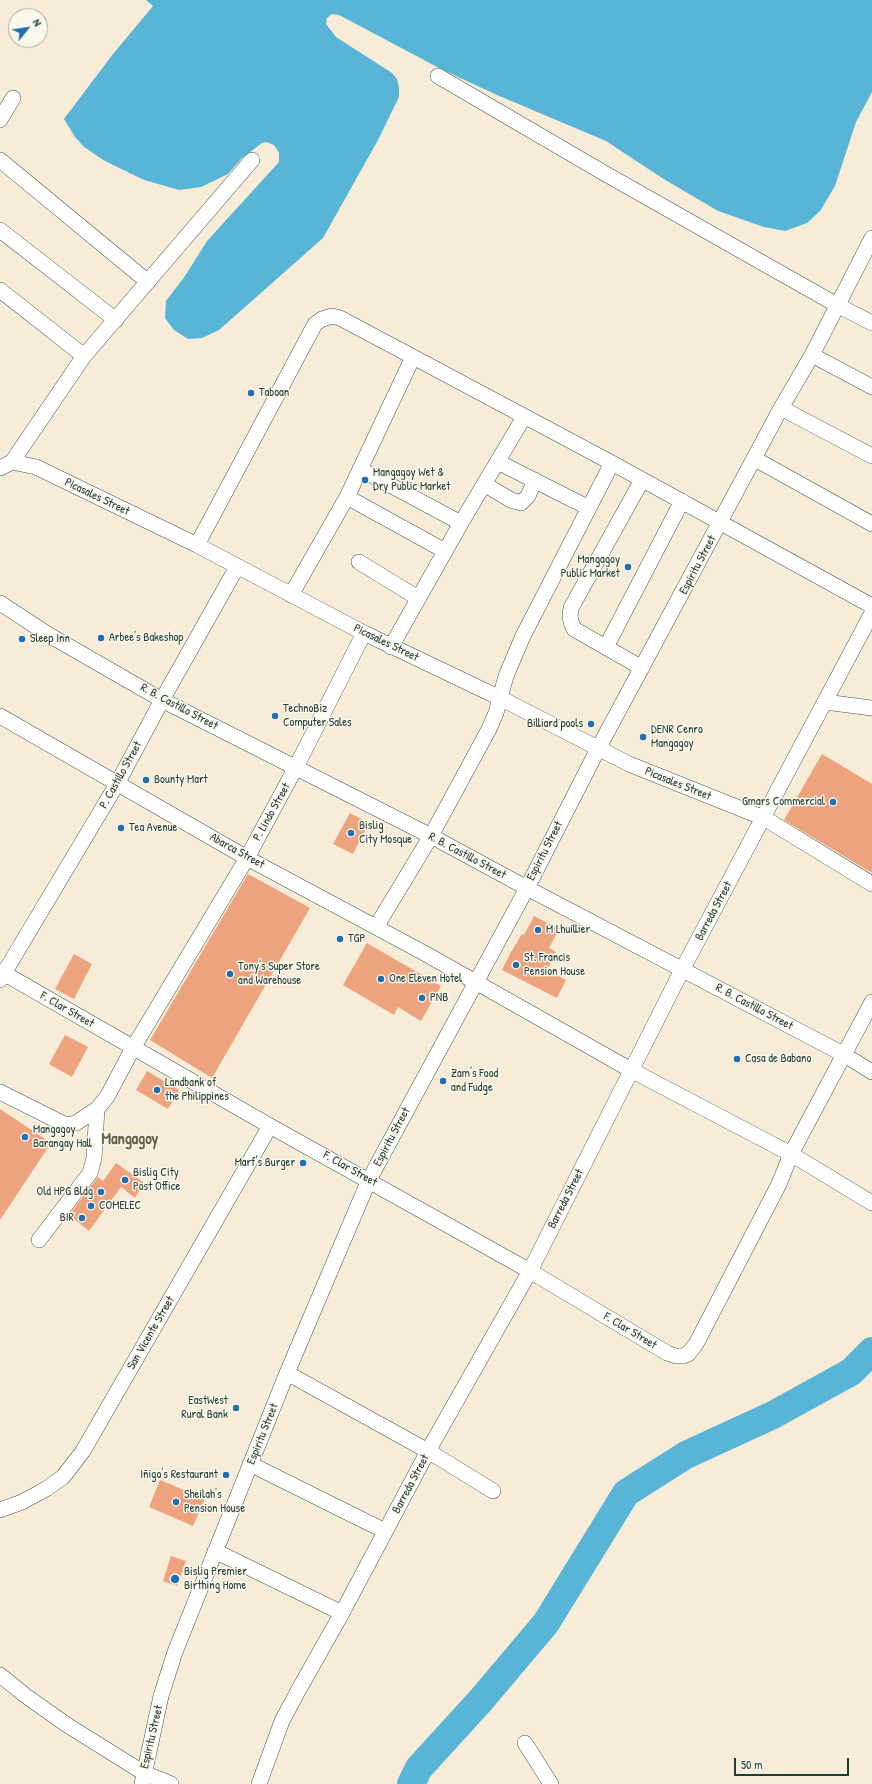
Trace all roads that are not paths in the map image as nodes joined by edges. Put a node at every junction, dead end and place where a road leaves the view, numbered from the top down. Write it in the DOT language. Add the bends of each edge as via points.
graph roads {
  1 [pos="438,76"];
  2 [pos="13,98"];
  3 [pos="0,120"];
  4 [pos="0,160"];
  5 [pos="252,160"];
  6 [pos="0,230"];
  7 [pos="872,238"];
  8 [pos="148,282"];
  9 [pos="0,290"];
  10 [pos="837,306"];
  11 [pos="116,320"];
  12 [pos="872,323"];
  13 [pos="812,354"];
  14 [pos="84,356"];
  15 [pos="413,357"];
  16 [pos="872,387"];
  17 [pos="781,408"];
  18 [pos="524,417"];
  19 [pos="872,456"];
  20 [pos="755,459"];
  21 [pos="498,462"];
  22 [pos="612,463"];
  23 [pos="6,465"];
  24 [pos="360,469"];
  25 [pos="535,480"];
  26 [pos="642,480"];
  27 [pos="484,484"];
  28 [pos="347,497"];
  29 [pos="682,501"];
  30 [pos="588,508"];
  31 [pos="461,523"];
  32 [pos="720,523"];
  33 [pos="872,524"];
  34 [pos="197,545"];
  35 [pos="445,552"];
  36 [pos="359,562"];
  37 [pos="237,567"];
  38 [pos="291,595"];
  39 [pos="418,598"];
  40 [pos="0,604"];
  41 [pos="872,606"];
  42 [pos="872,613"];
  43 [pos="364,633"];
  44 [pos="391,647"];
  45 [pos="606,647"];
  46 [pos="642,668"];
  47 [pos="500,698"];
  48 [pos="162,700"];
  49 [pos="825,702"];
  50 [pos="872,708"];
  51 [pos="0,716"];
  52 [pos="598,749"];
  53 [pos="296,767"];
  54 [pos="117,784"];
  55 [pos="764,818"];
  56 [pos="430,836"];
  57 [pos="247,858"];
  58 [pos="872,884"];
  59 [pos="527,888"];
  60 [pos="376,927"];
  61 [pos="682,970"];
  62 [pos="1,975"];
  63 [pos="476,982"];
  64 [pos="872,1002"];
  65 [pos="133,1048"];
  66 [pos="843,1054"];
  67 [pos="631,1070"];
  68 [pos="872,1072"];
  69 [pos="0,1092"];
  70 [pos="97,1109"];
  71 [pos="270,1126"];
  72 [pos="791,1154"];
  73 [pos="369,1180"];
  74 [pos="872,1203"];
  75 [pos="40,1240"];
  76 [pos="530,1271"];
  77 [pos="287,1373"];
  78 [pos="428,1450"];
  79 [pos="250,1464"];
  80 [pos="493,1491"];
  81 [pos="0,1510"];
  82 [pos="385,1532"];
  83 [pos="215,1551"];
  84 [pos="342,1612"];
  85 [pos="0,1675"];
  86 [pos="525,1743"];
  87 [pos="143,1778"];
  88 [pos="171,1784"];
  89 [pos="259,1784"];
  90 [pos="551,1784"];
  1 -- 10 [label="street"];
  2 -- 3 [label="street"];
  4 -- 8 [label="street"];
  5 -- 8 [label="street"];
  6 -- 11 [label="street"];
  7 -- 10 [label="street, Espiritu Street"];
  8 -- 11 [label="street"];
  9 -- 14 [label="street"];
  10 -- 12 [label="street"];
  10 -- 13 [label="street, Espiritu Street"];
  11 -- 14 [label="street"];
  13 -- 16 [label="street"];
  13 -- 17 [label="street, Espiritu Street"];
  14 -- 23 [label="street"];
  15 -- 18 [label="street"];
  15 -- 24 [label="street"];
  15 -- 34 [label="street" via="340,318 332,316 315,324"];
  17 -- 19 [label="street"];
  17 -- 20 [label="street, Espiritu Street"];
  18 -- 21 [label="street"];
  18 -- 22 [label="street"];
  20 -- 32 [label="street, Espiritu Street"];
  20 -- 33 [label="street"];
  21 -- 25 [label="street"];
  21 -- 27 [label="street"];
  22 -- 26 [label="street"];
  22 -- 30 [label="street"];
  23 -- 34 [label="street, Picasales Street" via="36,467"];
  24 -- 28 [label="street"];
  24 -- 31 [label="street"];
  25 -- 27 [label="street" via="528,496 520,503"];
  25 -- 30 [label="street"];
  26 -- 29 [label="street"];
  26 -- 45 [label="street" via="571,608 570,616 574,629"];
  27 -- 31 [label="street"];
  28 -- 35 [label="street"];
  28 -- 38 [label="street"];
  29 -- 32 [label="street"];
  29 -- 45 [label="street"];
  30 -- 47 [label="street" via="523,636 506,676"];
  31 -- 35 [label="street"];
  32 -- 41 [label="street"];
  32 -- 46 [label="street, Espiritu Street"];
  34 -- 37 [label="street, Picasales Street"];
  35 -- 39 [label="street"];
  36 -- 39 [label="street"];
  37 -- 38 [label="street, Picasales Street"];
  37 -- 48 [label="street, P. Castillo Street"];
  38 -- 43 [label="street, Picasales Street"];
  39 -- 44 [label="street"];
  40 -- 48 [label="street, R. B. Castillo Street"];
  42 -- 49 [label="street, Barreda Street"];
  43 -- 44 [label="street, Picasales Street"];
  43 -- 53 [label="street, P. Lindo Street"];
  44 -- 47 [label="street, Picasales Street"];
  45 -- 46 [label="street"];
  46 -- 52 [label="street, Espiritu Street"];
  47 -- 52 [label="street, Picasales Street"];
  47 -- 56 [label="street" via="489,729"];
  48 -- 53 [label="street, R. B. Castillo Street"];
  48 -- 54 [label="street, P. Castillo Street"];
  49 -- 50 [label="street"];
  49 -- 55 [label="street, Barreda Street"];
  51 -- 54 [label="street, Abarca Street"];
  52 -- 55 [label="street, Picasales Street" via="655,775"];
  52 -- 59 [label="street, Espiritu Street"];
  53 -- 56 [label="street, R. B. Castillo Street"];
  53 -- 57 [label="street, P. Lindo Street"];
  54 -- 57 [label="street, Abarca Street"];
  54 -- 62 [label="street, P. Castillo Street"];
  55 -- 58 [label="street, Picasales Street"];
  55 -- 61 [label="street, Barreda Street"];
  56 -- 59 [label="street, R. B. Castillo Street"];
  56 -- 60 [label="street"];
  57 -- 60 [label="street, Abarca Street"];
  57 -- 65 [label="street, P. Lindo Street"];
  59 -- 61 [label="street, R. B. Castillo Street"];
  59 -- 63 [label="street, Espiritu Street"];
  60 -- 63 [label="street, Abarca Street"];
  61 -- 66 [label="street, R. B. Castillo Street"];
  61 -- 67 [label="street, Barreda Street"];
  62 -- 65 [label="street, F. Clar Street"];
  63 -- 67 [label="street, Abarca Street"];
  63 -- 73 [label="street, Espiritu Street"];
  64 -- 66 [label="street"];
  65 -- 70 [label="street, P. Lindo Street" via="107,1097"];
  65 -- 71 [label="street, F. Clar Street"];
  66 -- 68 [label="street, R. B. Castillo Street"];
  66 -- 72 [label="street"];
  67 -- 72 [label="street, Abarca Street"];
  67 -- 76 [label="street, Barreda Street"];
  69 -- 70 [label="street" via="66,1125 76,1123"];
  70 -- 75 [label="street" via="94,1158 90,1173"];
  71 -- 73 [label="street, F. Clar Street"];
  71 -- 81 [label="street, San Vicente Street" via="83,1451 63,1477 22,1502"];
  72 -- 74 [label="street, Abarca Street"];
  72 -- 76 [label="street, F. Clar Street" via="779,1184 696,1344 688,1354 676,1356 667,1353"];
  73 -- 76 [label="street, F. Clar Street"];
  73 -- 77 [label="street, Espiritu Street"];
  76 -- 78 [label="street, Barreda Street"];
  77 -- 78 [label="street"];
  77 -- 79 [label="street, Espiritu Street"];
  78 -- 80 [label="street"];
  78 -- 82 [label="street, Barreda Street"];
  79 -- 82 [label="street"];
  79 -- 83 [label="street, Espiritu Street"];
  82 -- 84 [label="street, Barreda Street"];
  83 -- 84 [label="street"];
  83 -- 87 [label="street, Espiritu Street" via="167,1674"];
  84 -- 89 [label="street, Barreda Street" via="282,1721"];
  85 -- 87 [label="street" via="47,1712"];
  86 -- 90 [label="street"];
  87 -- 88 [label="street"];
}
